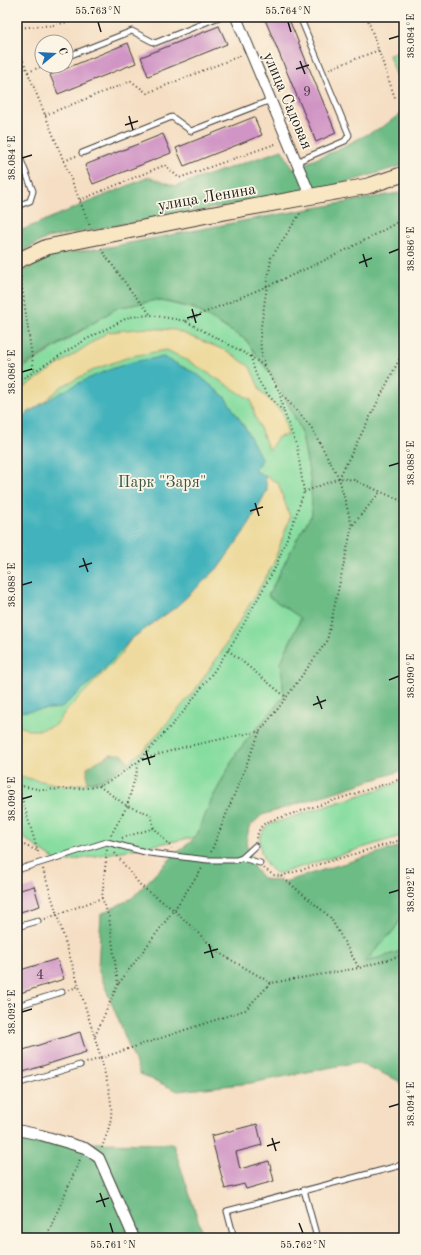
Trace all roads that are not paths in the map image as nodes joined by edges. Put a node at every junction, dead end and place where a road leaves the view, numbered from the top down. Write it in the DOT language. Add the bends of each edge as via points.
graph roads {
  1 [pos="219,17"];
  2 [pos="236,17"];
  3 [pos="300,17"];
  4 [pos="74,54"];
  5 [pos="270,100"];
  6 [pos="17,150"];
  7 [pos="82,153"];
  8 [pos="296,162"];
  9 [pos="404,174"];
  10 [pos="311,197"];
  11 [pos="17,206"];
  12 [pos="17,259"];
  13 [pos="255,846"];
  14 [pos="242,858"];
  15 [pos="260,863"];
  16 [pos="17,870"];
  17 [pos="38,921"];
  18 [pos="17,928"];
  19 [pos="62,992"];
  20 [pos="17,1006"];
  21 [pos="80,1065"];
  22 [pos="17,1084"];
  23 [pos="17,1130"];
  24 [pos="404,1168"];
  25 [pos="304,1190"];
  26 [pos="134,1238"];
  27 [pos="234,1238"];
  28 [pos="317,1238"];
  1 -- 4 [label="lane" via="154,43 132,31"];
  2 -- 5 [label="street, улица Садовая"];
  3 -- 8 [label="lane" via="349,135 345,141"];
  5 -- 7 [label="lane" via="191,131 172,117"];
  5 -- 8 [label="street, улица Садовая"];
  6 -- 11 [label="lane" via="33,191 30,201"];
  8 -- 10 [label="street, улица Садовая"];
  9 -- 10 [label="street, улица Ленина" via="368,186"];
  10 -- 12 [label="street, улица Ленина" via="94,237 47,247"];
  13 -- 14 [label="lane"];
  14 -- 15 [label="lane"];
  14 -- 16 [label="lane" via="208,860 179,857 149,853 107,842"];
  17 -- 18 [label="lane"];
  19 -- 20 [label="lane"];
  21 -- 22 [label="lane"];
  23 -- 26 [label="street" via="85,1148 99,1158"];
  24 -- 25 [label="lane" via="402,1165"];
  25 -- 27 [label="lane" via="227,1211"];
  25 -- 28 [label="lane"];
}
